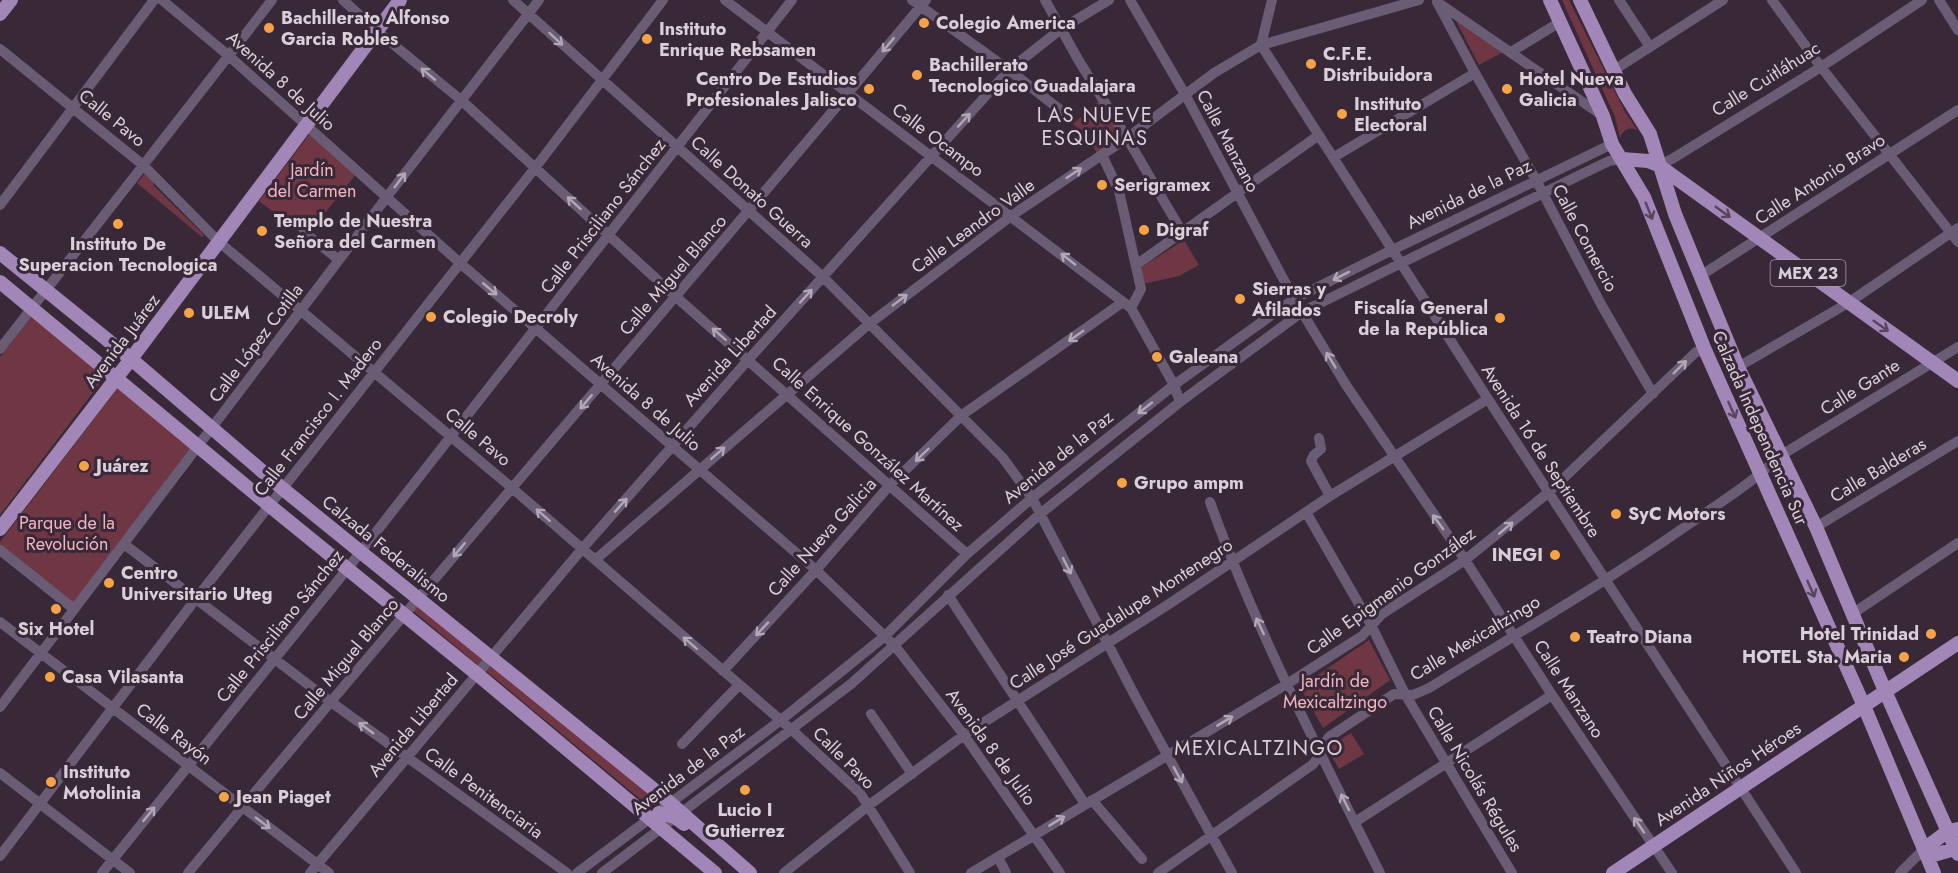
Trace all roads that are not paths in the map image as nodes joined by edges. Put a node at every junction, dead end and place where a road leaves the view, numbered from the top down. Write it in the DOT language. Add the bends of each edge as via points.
graph roads {
  1 [pos="11,0"];
  2 [pos="154,0"];
  3 [pos="162,0"];
  4 [pos="272,0"];
  5 [pos="343,0"];
  6 [pos="400,0"];
  7 [pos="513,0"];
  8 [pos="539,0"];
  9 [pos="663,0"];
  10 [pos="725,0"];
  11 [pos="792,0"];
  12 [pos="1045,0"];
  13 [pos="1109,0"];
  14 [pos="1130,0"];
  15 [pos="1272,0"];
  16 [pos="1419,0"];
  17 [pos="1550,0"];
  18 [pos="1580,0"];
  19 [pos="1619,0"];
  20 [pos="1724,0"];
  21 [pos="1772,0"];
  22 [pos="1922,0"];
  23 [pos="1939,0"];
  24 [pos="1435,1"];
  25 [pos="920,2"];
  26 [pos="0,14"];
  27 [pos="528,14"];
  28 [pos="1560,22"];
  29 [pos="1061,29"];
  30 [pos="1958,30"];
  31 [pos="377,31"];
  32 [pos="768,32"];
  33 [pos="1262,45"];
  34 [pos="1650,47"];
  35 [pos="0,49"];
  36 [pos="1511,52"];
  37 [pos="229,56"];
  38 [pos="1821,67"];
  39 [pos="1009,70"];
  40 [pos="1614,70"];
  41 [pos="1475,73"];
  42 [pos="602,79"];
  43 [pos="848,93"];
  44 [pos="1186,96"];
  45 [pos="460,100"];
  46 [pos="73,108"];
  47 [pos="1958,110"];
  48 [pos="1068,116"];
  49 [pos="1603,116"];
  50 [pos="306,124"];
  51 [pos="1319,135"];
  52 [pos="1127,138"];
  53 [pos="1612,144"];
  54 [pos="678,148"];
  55 [pos="1890,154"];
  56 [pos="1102,155"];
  57 [pos="932,157"];
  58 [pos="1334,157"];
  59 [pos="1622,159"];
  60 [pos="143,165"];
  61 [pos="1658,165"];
  62 [pos="535,168"];
  63 [pos="1536,180"];
  64 [pos="1237,193"];
  65 [pos="1542,193"];
  66 [pos="386,198"];
  67 [pos="0,205"];
  68 [pos="749,211"];
  69 [pos="1011,216"];
  70 [pos="1954,231"];
  71 [pos="304,232"];
  72 [pos="1182,232"];
  73 [pos="609,235"];
  74 [pos="1760,238"];
  75 [pos="219,242"];
  76 [pos="1958,242"];
  77 [pos="1393,249"];
  78 [pos="0,253"];
  79 [pos="339,260"];
  80 [pos="1402,262"];
  81 [pos="460,263"];
  82 [pos="1136,265"];
  83 [pos="1700,276"];
  84 [pos="823,277"];
  85 [pos="0,282"];
  86 [pos="45,291"];
  87 [pos="675,296"];
  88 [pos="1294,299"];
  89 [pos="1848,303"];
  90 [pos="1127,305"];
  91 [pos="32,309"];
  92 [pos="301,311"];
  93 [pos="1302,312"];
  94 [pos="869,324"];
  95 [pos="536,328"];
  96 [pos="1958,347"];
  97 [pos="0,349"];
  98 [pos="1705,350"];
  99 [pos="131,359"];
  100 [pos="748,360"];
  101 [pos="1932,362"];
  102 [pos="1738,367"];
  103 [pos="375,372"];
  104 [pos="116,379"];
  105 [pos="1958,381"];
  106 [pos="601,384"];
  107 [pos="1174,385"];
  108 [pos="786,393"];
  109 [pos="1653,394"];
  110 [pos="1488,399"];
  111 [pos="1180,402"];
  112 [pos="962,415"];
  113 [pos="212,429"];
  114 [pos="451,436"];
  115 [pos="1319,438"];
  116 [pos="1958,441"];
  117 [pos="672,446"];
  118 [pos="198,447"];
  119 [pos="1395,456"];
  120 [pos="1780,456"];
  121 [pos="699,470"];
  122 [pos="1760,475"];
  123 [pos="889,486"];
  124 [pos="512,488"];
  125 [pos="283,489"];
  126 [pos="1549,492"];
  127 [pos="1330,496"];
  128 [pos="1032,498"];
  129 [pos="1210,501"];
  130 [pos="270,506"];
  131 [pos="1306,512"];
  132 [pos="1040,514"];
  133 [pos="1816,527"];
  134 [pos="0,529"];
  135 [pos="1958,543"];
  136 [pos="124,544"];
  137 [pos="582,549"];
  138 [pos="0,550"];
  139 [pos="361,552"];
  140 [pos="967,554"];
  141 [pos="595,560"];
  142 [pos="1465,560"];
  143 [pos="1232,563"];
  144 [pos="348,568"];
  145 [pos="816,570"];
  146 [pos="1605,579"];
  147 [pos="948,595"];
  148 [pos="418,599"];
  149 [pos="195,600"];
  150 [pos="74,609"];
  151 [pos="1852,614"];
  152 [pos="404,615"];
  153 [pos="0,622"];
  154 [pos="1371,625"];
  155 [pos="1514,635"];
  156 [pos="885,636"];
  157 [pos="1107,643"];
  158 [pos="1958,643"];
  159 [pos="895,646"];
  160 [pos="40,654"];
  161 [pos="491,658"];
  162 [pos="274,660"];
  163 [pos="723,671"];
  164 [pos="477,674"];
  165 [pos="1287,684"];
  166 [pos="739,685"];
  167 [pos="1885,691"];
  168 [pos="1406,694"];
  169 [pos="1552,695"];
  170 [pos="1016,701"];
  171 [pos="331,702"];
  172 [pos="1864,706"];
  173 [pos="0,707"];
  174 [pos="113,709"];
  175 [pos="872,714"];
  176 [pos="782,720"];
  177 [pos="792,730"];
  178 [pos="964,735"];
  179 [pos="682,744"];
  180 [pos="1321,752"];
  181 [pos="1167,755"];
  182 [pos="407,757"];
  183 [pos="1447,763"];
  184 [pos="188,766"];
  185 [pos="0,773"];
  186 [pos="912,774"];
  187 [pos="1741,788"];
  188 [pos="1089,802"];
  189 [pos="40,804"];
  190 [pos="868,806"];
  191 [pos="242,807"];
  192 [pos="675,811"];
  193 [pos="657,819"];
  194 [pos="1355,822"];
  195 [pos="1955,827"];
  196 [pos="1034,835"];
  197 [pos="1212,836"];
  198 [pos="1653,846"];
  199 [pos="1957,850"];
  200 [pos="1925,853"];
  201 [pos="0,855"];
  202 [pos="998,857"];
  203 [pos="1142,859"];
  204 [pos="112,860"];
  205 [pos="317,864"];
  206 [pos="102,873"];
  207 [pos="130,873"];
  208 [pos="188,873"];
  209 [pos="310,873"];
  210 [pos="329,873"];
  211 [pos="567,873"];
  212 [pos="577,873"];
  213 [pos="602,873"];
  214 [pos="715,873"];
  215 [pos="748,873"];
  216 [pos="784,873"];
  217 [pos="910,873"];
  218 [pos="971,873"];
  219 [pos="1006,873"];
  220 [pos="1060,873"];
  221 [pos="1158,873"];
  222 [pos="1232,873"];
  223 [pos="1380,873"];
  224 [pos="1512,873"];
  225 [pos="1613,873"];
  226 [pos="1672,873"];
  227 [pos="1796,873"];
  228 [pos="1900,873"];
  229 [pos="1934,873"];
  1 -- 26 [label="main road"];
  2 -- 46 [label="street"];
  3 -- 37 [label="street, Avenida 8 de Julio"];
  4 -- 37 [label="street"];
  5 -- 31 [label="street, Calle Enrique González Martínez"];
  6 -- 31 [label="main road, Avenida Juárez"];
  7 -- 27 [label="street, Calle Donato Guerra"];
  8 -- 27 [label="street, Calle López Cotilla"];
  9 -- 42 [label="street, Calle Francisco I. Madero"];
  10 -- 32 [label="street, Calle Ocampo"];
  11 -- 32 [label="street, Calle Prisciliano Sánchez"];
  12 -- 29 [label="street"];
  13 -- 29 [label="street, Avenida Libertad"];
  14 -- 44 [label="street, Calle Manzano"];
  15 -- 33 [label="street"];
  16 -- 33 [label="street, Calle Leandro Valle"];
  17 -- 28 [label="main road, Calzada Independencia Sur"];
  18 -- 40 [label="main road, Calzada Independencia Sur"];
  19 -- 34 [label="street"];
  20 -- 34 [label="street"];
  21 -- 38 [label="street"];
  22 -- 38 [label="street, Calle Cuitláhuac"];
  23 -- 30 [label="street"];
  24 -- 36 [label="street"];
  24 -- 41 [label="street, Calle Comercio"];
  25 -- 39 [label="street"];
  25 -- 43 [label="street, Calle Miguel Blanco, one-way"];
  27 -- 42 [label="street, Calle Donato Guerra, one-way"];
  27 -- 45 [label="street, Calle López Cotilla"];
  28 -- 36 [label="street"];
  28 -- 49 [label="main road, Calzada Independencia Sur"];
  29 -- 39 [label="street, Avenida Libertad"];
  29 -- 52 [label="street"];
  45 -- 31 [label="street, Calle Enrique González Martínez, one-way"];
  31 -- 50 [label="main road, Avenida Juárez"];
  32 -- 43 [label="street, Calle Ocampo"];
  32 -- 54 [label="street, Calle Prisciliano Sánchez"];
  33 -- 44 [label="street, Calle Leandro Valle" via="1214,73"];
  33 -- 51 [label="street, Avenida 16 de Septiembre"];
  34 -- 40 [label="street"];
  35 -- 46 [label="street, Calle Pavo"];
  36 -- 49 [label="street"];
  37 -- 50 [label="street, Avenida 8 de Julio"];
  37 -- 60 [label="street"];
  38 -- 55 [label="street"];
  38 -- 61 [label="street, Calle Cuitláhuac"];
  39 -- 48 [label="street"];
  57 -- 39 [label="street, Avenida Libertad, one-way"];
  40 -- 61 [label="main road, Calzada Independencia Sur" via="1650,134"];
  41 -- 58 [label="street"];
  41 -- 63 [label="street, Calle Comercio"];
  42 -- 54 [label="street, Calle Donato Guerra"];
  42 -- 62 [label="street, Calle Francisco I. Madero"];
  43 -- 57 [label="street, Calle Ocampo"];
  43 -- 68 [label="street, Calle Miguel Blanco"];
  44 -- 52 [label="street, Calle Leandro Valle"];
  44 -- 64 [label="street, Calle Manzano"];
  45 -- 62 [label="street, Calle Enrique González Martínez"];
  66 -- 45 [label="street, Calle López Cotilla, one-way"];
  46 -- 60 [label="street, Calle Pavo"];
  46 -- 67 [label="street"];
  47 -- 55 [label="street, Calle Antonio Bravo"];
  49 -- 53 [label="main road, Calzada Independencia Sur"];
  50 -- 66 [label="street, Avenida 8 de Julio"];
  50 -- 75 [label="main road, Avenida Juárez"];
  51 -- 58 [label="street, Avenida 16 de Septiembre"];
  51 -- 64 [label="street"];
  52 -- 56 [label="street, Calle Leandro Valle"];
  52 -- 72 [label="street"];
  53 -- 59 [label="main road, Calzada Independencia Sur"];
  53 -- 63 [label="street, Avenida de la Paz"];
  54 -- 68 [label="street, Calle Donato Guerra"];
  54 -- 73 [label="street, Calle Prisciliano Sánchez"];
  55 -- 70 [label="street"];
  55 -- 74 [label="street, Calle Antonio Bravo"];
  69 -- 56 [label="street, Calle Leandro Valle, one-way"];
  56 -- 82 [label="street" via="1119,191"];
  57 -- 69 [label="street, Calle Ocampo"];
  57 -- 84 [label="street, Avenida Libertad"];
  58 -- 77 [label="street, Avenida 16 de Septiembre"];
  59 -- 61 [label="main road" via="1648,160"];
  59 -- 65 [label="street, Avenida de la Paz" via="1609,161"];
  59 -- 98 [label="main road, Calzada Independencia Sur, one-way" via="1644,197"];
  60 -- 75 [label="street, Calle Pavo"];
  60 -- 86 [label="street"];
  61 -- 74 [label="main road, MEX 23, one-way"];
  61 -- 83 [label="main road, Calzada Independencia Sur"];
  73 -- 62 [label="street, Calle Enrique González Martínez, one-way"];
  62 -- 81 [label="street, Calle Francisco I. Madero"];
  63 -- 65 [label="street, Calle Comercio"];
  63 -- 77 [label="street, Avenida de la Paz"];
  64 -- 72 [label="street"];
  64 -- 88 [label="street, Calle Manzano"];
  65 -- 80 [label="street, Avenida de la Paz"];
  65 -- 109 [label="street, Calle Comercio"];
  66 -- 79 [label="street, Calle López Cotilla"];
  66 -- 81 [label="street, Avenida 8 de Julio"];
  68 -- 84 [label="street, Calle Donato Guerra"];
  68 -- 87 [label="street, Calle Miguel Blanco"];
  90 -- 69 [label="street, Calle Ocampo, one-way"];
  94 -- 69 [label="street, Calle Leandro Valle, one-way"];
  70 -- 76 [label="street"];
  70 -- 89 [label="street"];
  71 -- 79 [label="street"];
  72 -- 82 [label="street"];
  73 -- 87 [label="street, Calle Enrique González Martínez"];
  73 -- 95 [label="street, Calle Prisciliano Sánchez"];
  74 -- 83 [label="street, Calle Antonio Bravo"];
  74 -- 89 [label="main road, MEX 23"];
  75 -- 92 [label="street, Calle Pavo"];
  75 -- 99 [label="main road, Avenida Juárez"];
  77 -- 80 [label="street, Avenida 16 de Septiembre"];
  77 -- 88 [label="street, Avenida de la Paz, one-way"];
  78 -- 86 [label="main road, Calzada Federalismo"];
  79 -- 92 [label="street, Calle López Cotilla"];
  80 -- 93 [label="street, Avenida de la Paz"];
  80 -- 110 [label="street, Avenida 16 de Septiembre"];
  81 -- 95 [label="street, Avenida 8 de Julio, one-way"];
  81 -- 103 [label="street, Calle Francisco I. Madero"];
  82 -- 90 [label="street" via="1142,289"];
  83 -- 102 [label="main road, Calzada Independencia Sur"];
  84 -- 94 [label="street, Calle Donato Guerra"];
  100 -- 84 [label="street, Avenida Libertad, one-way"];
  85 -- 91 [label="main road"];
  86 -- 91 [label="street"];
  86 -- 99 [label="main road, Calzada Federalismo"];
  100 -- 87 [label="street, Calle Enrique González Martínez, one-way"];
  87 -- 106 [label="street, Calle Miguel Blanco"];
  88 -- 107 [label="street, Avenida de la Paz"];
  89 -- 101 [label="main road, MEX 23, one-way"];
  89 -- 102 [label="street"];
  90 -- 107 [label="street"];
  90 -- 112 [label="street, Calle Nueva Galicia, one-way"];
  91 -- 97 [label="street"];
  91 -- 104 [label="main road"];
  92 -- 103 [label="street, Calle Pavo"];
  92 -- 113 [label="street, Calle López Cotilla"];
  93 -- 111 [label="street, Avenida de la Paz"];
  119 -- 93 [label="street, Calle Manzano, one-way" via="1346,386"];
  94 -- 108 [label="street, Calle Leandro Valle"];
  94 -- 112 [label="street, Calle Donato Guerra"];
  95 -- 106 [label="street, Avenida 8 de Julio"];
  95 -- 114 [label="street, Calle Prisciliano Sánchez"];
  96 -- 101 [label="street, Calle Gante"];
  109 -- 98 [label="street, Calle Epigmenio González, one-way" via="1696,352"];
  98 -- 122 [label="main road, Calzada Independencia Sur, one-way"];
  99 -- 104 [label="main road, Avenida Juárez"];
  99 -- 113 [label="main road, Calzada Federalismo"];
  100 -- 108 [label="street, Calle Enrique González Martínez"];
  100 -- 117 [label="street, Avenida Libertad"];
  101 -- 105 [label="main road, MEX 23"];
  101 -- 120 [label="street, Calle Gante"];
  102 -- 120 [label="main road, Calzada Independencia Sur"];
  103 -- 114 [label="street, Calle Pavo"];
  103 -- 125 [label="street, Calle Francisco I. Madero"];
  104 -- 118 [label="main road"];
  104 -- 134 [label="main road, Avenida Juárez"];
  106 -- 117 [label="street, Avenida 8 de Julio"];
  106 -- 124 [label="street, Calle Miguel Blanco, one-way"];
  107 -- 111 [label="street"];
  107 -- 128 [label="street, Avenida de la Paz, one-way"];
  121 -- 108 [label="street, Calle Leandro Valle, one-way"];
  108 -- 123 [label="street, Calle Enrique González Martínez"];
  109 -- 126 [label="street, Calle Epigmenio González"];
  110 -- 119 [label="street, Calle José Guadalupe Montenegro"];
  110 -- 126 [label="street, Avenida 16 de Septiembre"];
  111 -- 132 [label="street, Avenida de la Paz"];
  112 -- 123 [label="street, Calle Nueva Galicia, one-way"];
  112 -- 128 [label="street, Calle Donato Guerra" via="1003,458"];
  113 -- 118 [label="street, Calle López Cotilla"];
  113 -- 125 [label="main road, Calzada Federalismo"];
  114 -- 124 [label="street, Calle Pavo"];
  114 -- 139 [label="street, Calle Prisciliano Sánchez"];
  115 -- 127 [label="street" via="1321,449 1311,460"];
  116 -- 133 [label="street, Calle Balderas"];
  117 -- 121 [label="street, Avenida 8 de Julio"];
  137 -- 117 [label="street, Avenida Libertad, one-way"];
  118 -- 130 [label="main road"];
  118 -- 136 [label="street, Calle López Cotilla"];
  119 -- 127 [label="street, Calle José Guadalupe Montenegro"];
  142 -- 119 [label="street, Calle Manzano, one-way"];
  120 -- 122 [label="street, Calle Gante"];
  120 -- 133 [label="main road, Calzada Independencia Sur"];
  121 -- 141 [label="street, Calle Leandro Valle"];
  121 -- 145 [label="street, Avenida 8 de Julio"];
  122 -- 146 [label="street, Calle Mexicaltzingo"];
  122 -- 172 [label="main road, Calzada Independencia Sur, one-way"];
  123 -- 140 [label="street, Calle Enrique González Martínez"];
  123 -- 145 [label="street, Calle Nueva Galicia"];
  137 -- 124 [label="street, Calle Pavo, one-way"];
  124 -- 148 [label="street, Calle Miguel Blanco, one-way"];
  125 -- 130 [label="street, Calle Francisco I. Madero"];
  125 -- 139 [label="main road, Calzada Federalismo"];
  142 -- 126 [label="street, Calle Epigmenio González, one-way"];
  126 -- 146 [label="street, Avenida 16 de Septiembre"];
  127 -- 131 [label="street, Calle José Guadalupe Montenegro"];
  128 -- 132 [label="street, Calle Donato Guerra"];
  128 -- 140 [label="street, Avenida de la Paz"];
  129 -- 143 [label="street"];
  130 -- 144 [label="main road"];
  130 -- 149 [label="street, Calle Francisco I. Madero"];
  131 -- 143 [label="street, Calle José Guadalupe Montenegro"];
  131 -- 154 [label="street, Calle Nicolás Régules"];
  132 -- 147 [label="street, Avenida de la Paz"];
  132 -- 157 [label="street, one-way"];
  133 -- 151 [label="main road, Calzada Independencia Sur"];
  135 -- 151 [label="street"];
  136 -- 149 [label="street, Calle Penitenciaria"];
  136 -- 150 [label="street, Calle López Cotilla"];
  137 -- 141 [label="street, Calle Pavo"];
  137 -- 161 [label="street, Avenida Libertad"];
  138 -- 150 [label="street"];
  139 -- 144 [label="street, Calle Prisciliano Sánchez"];
  139 -- 148 [label="main road, Calzada Federalismo"];
  140 -- 156 [label="street, Avenida de la Paz"];
  163 -- 141 [label="street, Calle Pavo, one-way"];
  142 -- 154 [label="street, Calle Epigmenio González"];
  142 -- 155 [label="street, Calle Manzano"];
  143 -- 157 [label="street, Calle José Guadalupe Montenegro"];
  165 -- 143 [label="street, one-way"];
  144 -- 152 [label="main road"];
  144 -- 162 [label="street, Calle Prisciliano Sánchez"];
  145 -- 156 [label="street, Avenida 8 de Julio"];
  145 -- 163 [label="street, Calle Nueva Galicia, one-way"];
  146 -- 155 [label="street, Calle Mexicaltzingo"];
  146 -- 187 [label="street, Avenida 16 de Septiembre"];
  147 -- 159 [label="street, Avenida de la Paz"];
  147 -- 170 [label="street"];
  148 -- 152 [label="street, Calle Miguel Blanco"];
  148 -- 161 [label="main road, Calzada Federalismo"];
  149 -- 162 [label="street, Calle Penitenciaria"];
  149 -- 174 [label="street, Calle Francisco I. Madero"];
  150 -- 160 [label="street, Calle López Cotilla"];
  151 -- 167 [label="main road, Calzada Independencia Sur"];
  152 -- 164 [label="main road"];
  152 -- 171 [label="street, Calle Miguel Blanco"];
  153 -- 160 [label="street, Calle Rayón"];
  154 -- 165 [label="street, Calle Epigmenio González" via="1362,636"];
  154 -- 168 [label="street, Calle Nicolás Régules"];
  155 -- 168 [label="street, Calle Mexicaltzingo" via="1430,688"];
  155 -- 169 [label="street, Calle Manzano"];
  156 -- 159 [label="street, Avenida 8 de Julio"];
  156 -- 176 [label="street, Avenida de la Paz"];
  157 -- 170 [label="street, Calle José Guadalupe Montenegro"];
  157 -- 181 [label="street"];
  158 -- 167 [label="main road, Avenida Niños Héroes"];
  159 -- 177 [label="street, Avenida de la Paz"];
  159 -- 178 [label="street, Avenida 8 de Julio"];
  160 -- 173 [label="street, Calle López Cotilla"];
  160 -- 174 [label="street, Calle Rayón"];
  161 -- 164 [label="street, Avenida Libertad"];
  161 -- 192 [label="main road, Calzada Federalismo"];
  162 -- 171 [label="street, Calle Penitenciaria"];
  162 -- 184 [label="street, Calle Prisciliano Sánchez"];
  163 -- 166 [label="street, Calle Pavo"];
  164 -- 182 [label="street, Avenida Libertad"];
  164 -- 193 [label="main road"];
  165 -- 180 [label="street"];
  181 -- 165 [label="street, Calle Epigmenio González, one-way"];
  166 -- 176 [label="street, Calle Pavo"];
  166 -- 179 [label="street"];
  167 -- 172 [label="main road, Avenida Niños Héroes"];
  167 -- 195 [label="main road, Calzada Independencia Sur"];
  168 -- 180 [label="street, Calle Mexicaltzingo" via="1395,694 1329,737"];
  168 -- 183 [label="street, Calle Nicolás Régules"];
  169 -- 183 [label="street"];
  198 -- 169 [label="street, Calle Manzano, one-way"];
  170 -- 178 [label="street, Calle José Guadalupe Montenegro"];
  170 -- 188 [label="street"];
  182 -- 171 [label="street, Calle Penitenciaria, one-way"];
  171 -- 191 [label="street, Calle Miguel Blanco"];
  172 -- 187 [label="main road, Avenida Niños Héroes"];
  172 -- 200 [label="main road, Calzada Independencia Sur"];
  174 -- 184 [label="street, Calle Rayón"];
  174 -- 189 [label="street, Calle Francisco I. Madero"];
  175 -- 186 [label="street"];
  176 -- 177 [label="street, Calle Pavo"];
  176 -- 192 [label="street, Avenida de la Paz"];
  177 -- 190 [label="street, Calle Pavo" via="854,786"];
  177 -- 192 [label="street, Avenida de la Paz"];
  178 -- 186 [label="street, Calle José Guadalupe Montenegro"];
  178 -- 196 [label="street, Avenida 8 de Julio"];
  194 -- 180 [label="street, one-way"];
  180 -- 197 [label="street, Calle Mexicaltzingo" via="1312,765"];
  181 -- 188 [label="street, Calle Epigmenio González"];
  181 -- 197 [label="street, one-way"];
  182 -- 205 [label="street, Avenida Libertad"];
  182 -- 211 [label="street, Calle Penitenciaria"];
  183 -- 194 [label="street"];
  183 -- 224 [label="street, Calle Nicolás Régules"];
  184 -- 191 [label="street, Calle Rayón"];
  204 -- 184 [label="street, Calle Prisciliano Sánchez, one-way"];
  185 -- 189 [label="street"];
  186 -- 190 [label="street, Calle José Guadalupe Montenegro"];
  187 -- 198 [label="main road, Avenida Niños Héroes"];
  187 -- 227 [label="street, Avenida 16 de Septiembre"];
  196 -- 188 [label="street, Calle Epigmenio González, one-way"];
  188 -- 203 [label="street"];
  189 -- 201 [label="street, Calle Francisco I. Madero"];
  189 -- 204 [label="street"];
  190 -- 216 [label="street, Calle José Guadalupe Montenegro"];
  190 -- 217 [label="street, Calle Pavo"];
  191 -- 205 [label="street, Calle Rayón, one-way"];
  191 -- 208 [label="street, Calle Miguel Blanco"];
  192 -- 193 [label="main road"];
  192 -- 215 [label="main road, Calzada Federalismo"];
  193 -- 212 [label="street, Avenida de la Paz"];
  193 -- 213 [label="street, Avenida de la Paz"];
  193 -- 214 [label="main road"];
  194 -- 223 [label="street"];
  195 -- 199 [label="main road, Calzada Independencia Sur"];
  195 -- 200 [label="main road"];
  196 -- 202 [label="street, Calle Epigmenio González"];
  196 -- 220 [label="street, Avenida 8 de Julio"];
  197 -- 221 [label="street, Calle Mexicaltzingo"];
  197 -- 222 [label="street"];
  198 -- 225 [label="main road, Avenida Niños Héroes"];
  198 -- 226 [label="street, Calle Manzano"];
  199 -- 200 [label="main road"];
  200 -- 228 [label="street"];
  200 -- 229 [label="main road, Calzada Independencia Sur"];
  202 -- 218 [label="street, Calle Epigmenio González"];
  202 -- 219 [label="street"];
  204 -- 206 [label="street, Calle Prisciliano Sánchez"];
  204 -- 207 [label="street"];
  205 -- 209 [label="street, Avenida Libertad"];
  205 -- 210 [label="street, Calle Rayón"];
}
